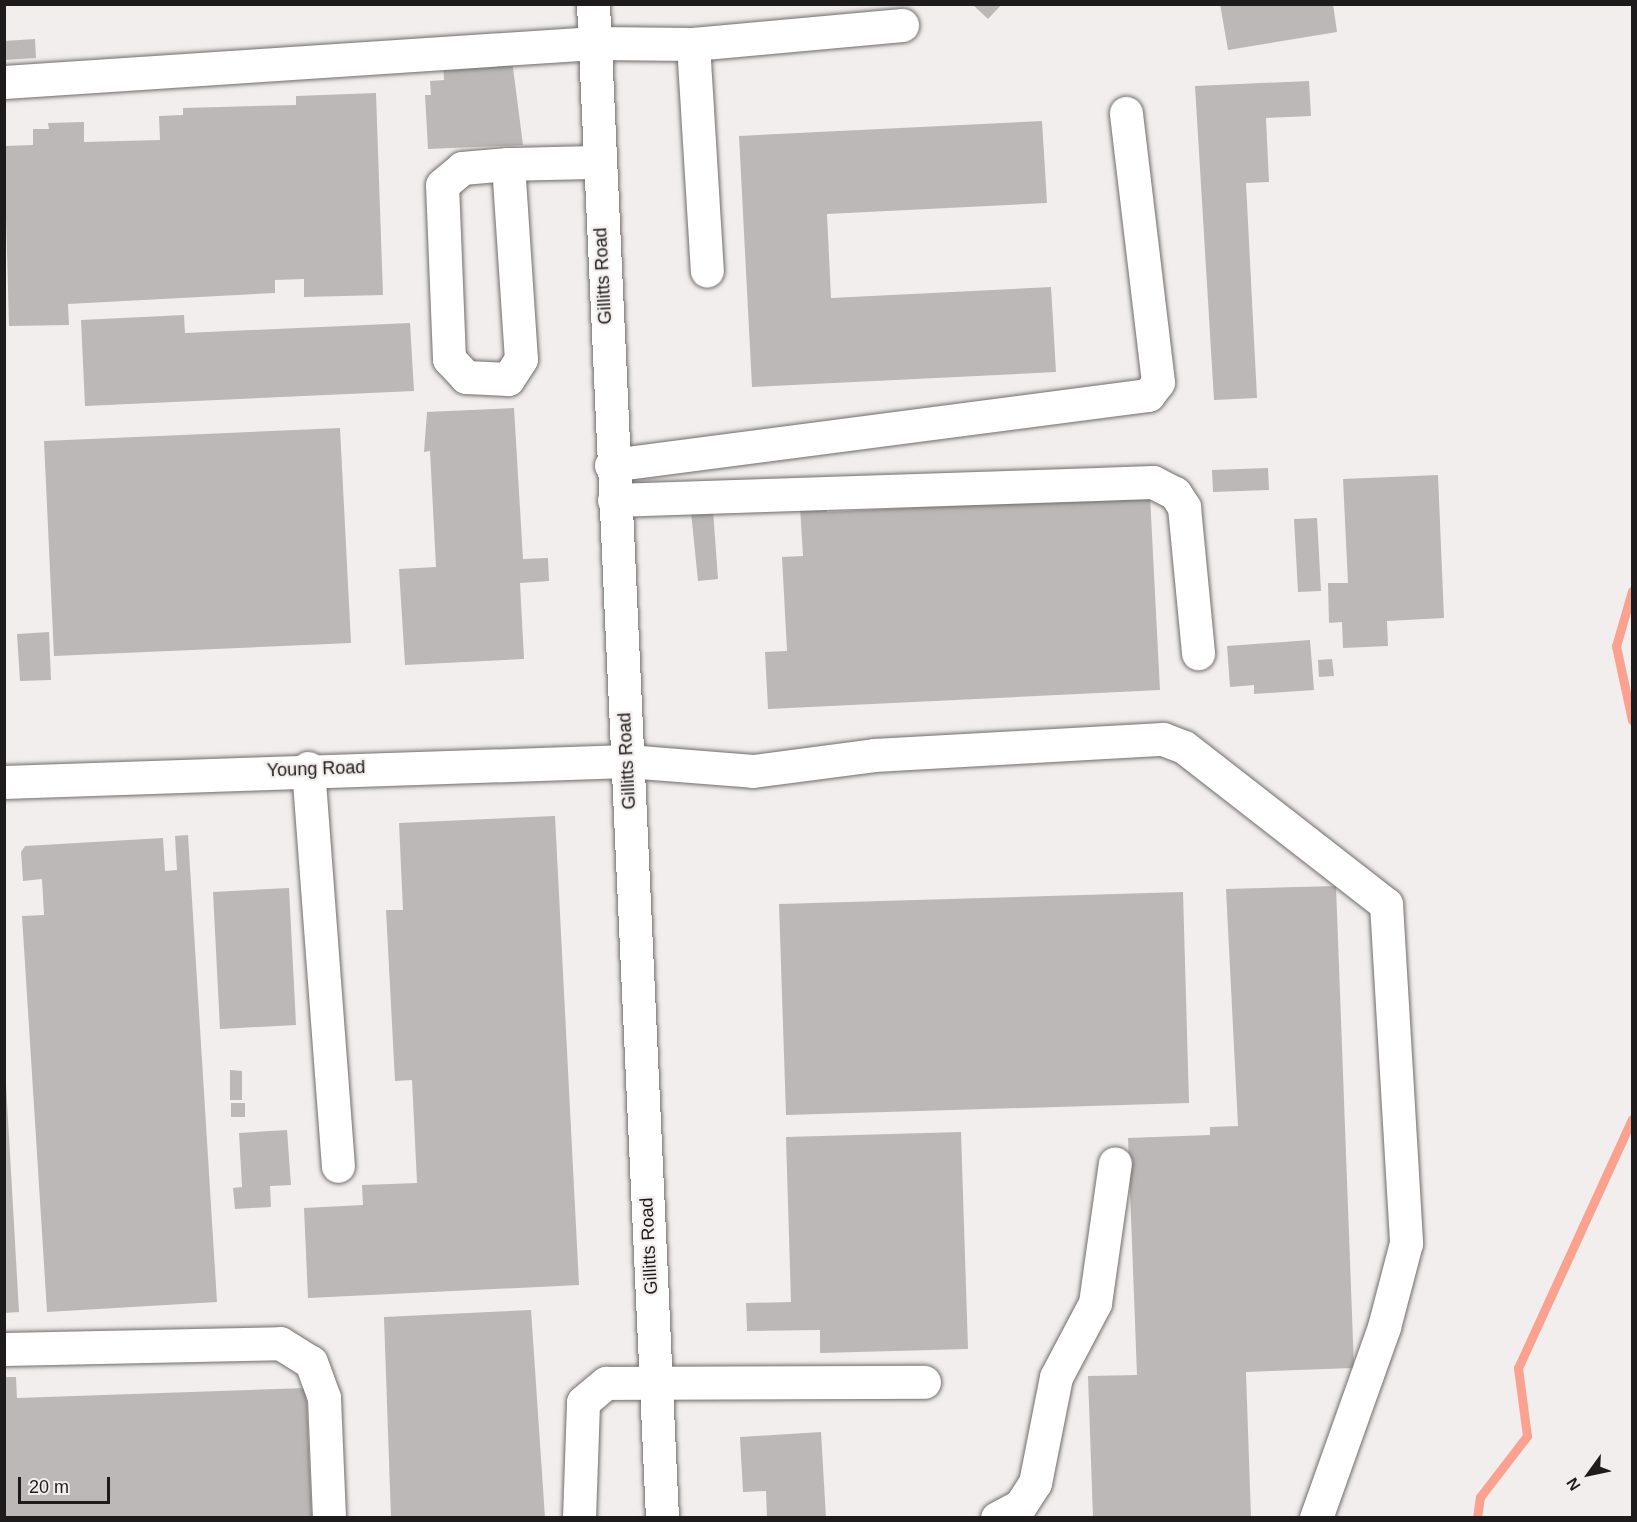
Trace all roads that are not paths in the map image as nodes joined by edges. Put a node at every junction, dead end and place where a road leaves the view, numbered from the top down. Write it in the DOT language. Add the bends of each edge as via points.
graph roads {
  1 [pos="593,4"];
  2 [pos="902,25"];
  3 [pos="595,43"];
  4 [pos="693,44"];
  5 [pos="4,82"];
  6 [pos="1126,113"];
  7 [pos="598,162"];
  8 [pos="508,164"];
  9 [pos="707,271"];
  10 [pos="611,465"];
  11 [pos="614,500"];
  12 [pos="1198,653"];
  13 [pos="627,761"];
  14 [pos="308,768"];
  15 [pos="4,782"];
  16 [pos="1115,1163"];
  17 [pos="338,1166"];
  18 [pos="4,1349"];
  19 [pos="656,1382"];
  20 [pos="924,1382"];
  21 [pos="329,1518"];
  22 [pos="579,1518"];
  23 [pos="662,1518"];
  24 [pos="997,1518"];
  25 [pos="1316,1518"];
  1 -- 3 [label="lane, Gillitts Road"];
  2 -- 4 [label="lane"];
  3 -- 4 [label="lane"];
  3 -- 5 [label="lane"];
  3 -- 7 [label="lane, Gillitts Road"];
  4 -- 9 [label="lane"];
  6 -- 10 [label="lane" via="1158,382 1148,395"];
  7 -- 8 [label="lane"];
  7 -- 10 [label="lane, Gillitts Road"];
  8 -- 8 [label="lane" via="522,359 508,379 466,377 449,359 440,196 446,180 462,168"];
  10 -- 11 [label="lane, Gillitts Road"];
  11 -- 12 [label="lane" via="1153,482 1175,493 1184,507"];
  11 -- 13 [label="lane, Gillitts Road"];
  13 -- 14 [label="lane, Young Road"];
  13 -- 19 [label="lane, Gillitts Road"];
  13 -- 25 [label="lane, Young Road" via="753,771 874,755 1163,739 1184,747 1386,904 1406,1243 1384,1328"];
  14 -- 15 [label="lane, Young Road"];
  14 -- 17 [label="lane"];
  16 -- 24 [label="lane" via="1095,1303 1056,1377 1035,1483 1020,1506"];
  18 -- 21 [label="lane" via="280,1343 311,1362 324,1398"];
  19 -- 20 [label="lane"];
  19 -- 22 [label="lane" via="606,1383 587,1394 577,1460"];
  19 -- 23 [label="lane, Gillitts Road"];
}
